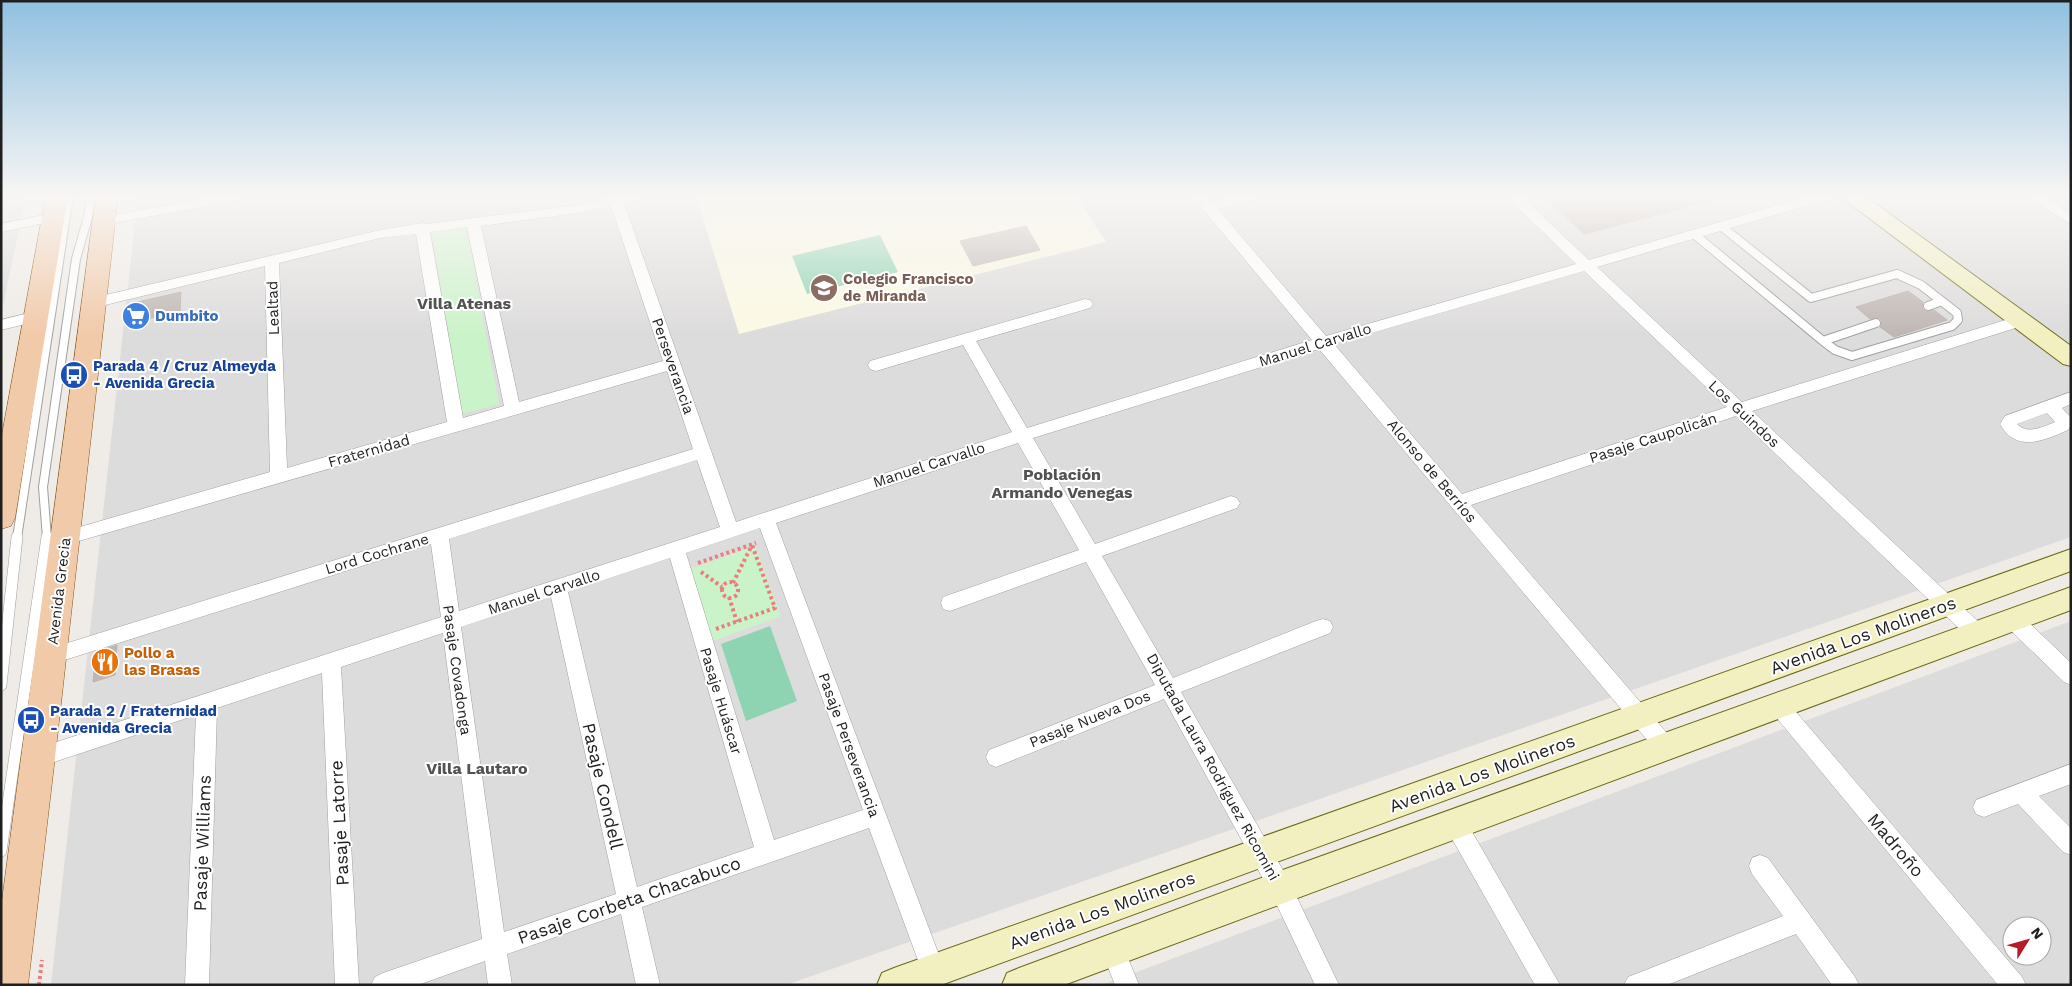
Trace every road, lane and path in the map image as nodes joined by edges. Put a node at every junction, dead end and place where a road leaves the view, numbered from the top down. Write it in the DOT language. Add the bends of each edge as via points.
graph roads {
  1 [pos="50,242"];
  2 [pos="62,242"];
  3 [pos="81,242"];
  4 [pos="101,242"];
  5 [pos="346,242"];
  6 [pos="425,242"];
  7 [pos="477,242"];
  8 [pos="630,242"];
  9 [pos="1238,242"];
  10 [pos="1561,242"];
  11 [pos="1667,242"];
  12 [pos="1704,242"];
  13 [pos="1741,242"];
  14 [pos="1914,242"];
  15 [pos="272,260"];
  16 [pos="1587,266"];
  17 [pos="1942,301"];
  18 [pos="93,303"];
  19 [pos="1085,304"];
  20 [pos="1928,306"];
  21 [pos="36,316"];
  22 [pos="2020,321"];
  23 [pos="1876,323"];
  24 [pos="1,325"];
  25 [pos="967,338"];
  26 [pos="1823,341"];
  27 [pos="1323,342"];
  28 [pos="2071,358"];
  29 [pos="672,364"];
  30 [pos="876,365"];
  31 [pos="2071,398"];
  32 [pos="2049,406"];
  33 [pos="513,410"];
  34 [pos="1739,410"];
  35 [pos="456,426"];
  36 [pos="1023,434"];
  37 [pos="703,452"];
  38 [pos="279,477"];
  39 [pos="1458,502"];
  40 [pos="1231,503"];
  41 [pos="1,515"];
  42 [pos="766,519"];
  43 [pos="730,531"];
  44 [pos="439,535"];
  45 [pos="65,538"];
  46 [pos="752,544"];
  47 [pos="676,548"];
  48 [pos="1091,553"];
  49 [pos="2071,560"];
  50 [pos="691,565"];
  51 [pos="699,570"];
  52 [pos="733,583"];
  53 [pos="558,587"];
  54 [pos="722,587"];
  55 [pos="729,597"];
  56 [pos="2071,598"];
  57 [pos="950,603"];
  58 [pos="1947,605"];
  59 [pos="2012,619"];
  60 [pos="450,622"];
  61 [pos="737,622"];
  62 [pos="1323,627"];
  63 [pos="711,630"];
  64 [pos="1976,632"];
  65 [pos="52,656"];
  66 [pos="331,661"];
  67 [pos="2071,676"];
  68 [pos="1,685"];
  69 [pos="1168,688"];
  70 [pos="207,702"];
  71 [pos="1778,705"];
  72 [pos="1640,716"];
  73 [pos="1665,746"];
  74 [pos="39,757"];
  75 [pos="996,757"];
  76 [pos="2071,774"];
  77 [pos="2022,792"];
  78 [pos="1984,807"];
  79 [pos="876,816"];
  80 [pos="1456,823"];
  81 [pos="2071,844"];
  82 [pos="1,851"];
  83 [pos="1261,852"];
  84 [pos="767,853"];
  85 [pos="1760,866"];
  86 [pos="1280,887"];
  87 [pos="629,900"];
  88 [pos="1801,921"];
  89 [pos="495,946"];
  90 [pos="1114,950"];
  91 [pos="933,971"];
  92 [pos="9,985"];
  93 [pos="197,985"];
  94 [pos="347,985"];
  95 [pos="383,985"];
  96 [pos="500,985"];
  97 [pos="648,985"];
  98 [pos="894,985"];
  99 [pos="1019,985"];
  100 [pos="1127,985"];
  101 [pos="1327,985"];
  102 [pos="1548,985"];
  103 [pos="1636,985"];
  104 [pos="1847,985"];
  105 [pos="2014,985"];
  1 -- 21 [label="main road"];
  2 -- 68 [label="lane" via="24,483"];
  3 -- 82 [label="lane" via="43,487 46,550"];
  4 -- 18 [label="main road, Avenida Grecia"];
  5 -- 15 [label="street"];
  6 -- 35 [label="street"];
  7 -- 33 [label="street"];
  8 -- 29 [label="street, Perseverancia"];
  9 -- 27 [label="street, Alonso de Berríos"];
  10 -- 16 [label="street, Los Guindos"];
  11 -- 16 [label="street, Manuel Carvallo"];
  12 -- 26 [label="lane"];
  13 -- 17 [label="lane" via="1811,298 1897,274 1917,281"];
  14 -- 22 [label="street"];
  15 -- 18 [label="street"];
  15 -- 38 [label="street, Lealtad"];
  16 -- 27 [label="street, Manuel Carvallo"];
  16 -- 34 [label="street, Los Guindos"];
  17 -- 20 [label="lane"];
  17 -- 26 [label="lane" via="1957,313 1958,320 1952,326 1852,356"];
  18 -- 45 [label="main road, Avenida Grecia"];
  19 -- 25 [label="street"];
  21 -- 24 [label="street"];
  21 -- 41 [label="main road"];
  22 -- 28 [label="street"];
  22 -- 34 [label="street, Pasaje Caupolicán"];
  23 -- 26 [label="lane"];
  25 -- 30 [label="street"];
  25 -- 36 [label="street, Diputada Laura Rodríguez Ricomini"];
  27 -- 36 [label="street, Manuel Carvallo"];
  27 -- 39 [label="street, Alonso de Berríos"];
  29 -- 33 [label="street, Fraternidad"];
  29 -- 37 [label="street, Perseverancia"];
  31 -- 32 [label="street"];
  33 -- 35 [label="street, Fraternidad"];
  34 -- 39 [label="street, Pasaje Caupolicán"];
  34 -- 58 [label="street, Los Guindos"];
  35 -- 38 [label="street, Fraternidad"];
  36 -- 42 [label="street, Manuel Carvallo"];
  36 -- 48 [label="street, Diputada Laura Rodríguez Ricomini"];
  37 -- 43 [label="street, Perseverancia"];
  37 -- 44 [label="street, Lord Cochrane"];
  38 -- 45 [label="street, Fraternidad"];
  39 -- 72 [label="street, Alonso de Berríos"];
  40 -- 48 [label="street"];
  42 -- 43 [label="street, Manuel Carvallo"];
  42 -- 79 [label="street, Pasaje Perseverancia"];
  43 -- 47 [label="street, Manuel Carvallo"];
  44 -- 60 [label="street, Pasaje Covadonga"];
  44 -- 65 [label="street, Lord Cochrane"];
  45 -- 65 [label="main road, Avenida Grecia"];
  46 -- 50 [label="path"];
  46 -- 52 [label="path"];
  46 -- 61 [label="path" via="775,608"];
  47 -- 53 [label="street, Manuel Carvallo"];
  47 -- 84 [label="street, Pasaje Huáscar"];
  48 -- 57 [label="street"];
  48 -- 69 [label="street, Diputada Laura Rodríguez Ricomini"];
  49 -- 58 [label="street, Avenida Los Molineros"];
  51 -- 54 [label="path"];
  52 -- 54 [label="path"];
  52 -- 55 [label="path" via="738,586 738,591"];
  53 -- 60 [label="street, Manuel Carvallo"];
  53 -- 87 [label="street, Pasaje Condell"];
  54 -- 55 [label="path" via="721,592"];
  55 -- 61 [label="path"];
  56 -- 59 [label="street"];
  58 -- 64 [label="street, Los Guindos"];
  58 -- 72 [label="street, Avenida Los Molineros"];
  59 -- 64 [label="street"];
  59 -- 67 [label="street"];
  60 -- 66 [label="street, Manuel Carvallo"];
  60 -- 89 [label="street, Pasaje Covadonga"];
  61 -- 63 [label="path"];
  62 -- 69 [label="street, Pasaje Nueva Dos"];
  64 -- 71 [label="street"];
  65 -- 74 [label="main road, Avenida Grecia"];
  66 -- 70 [label="street, Manuel Carvallo"];
  66 -- 94 [label="street, Pasaje Latorre"];
  69 -- 75 [label="street, Pasaje Nueva Dos"];
  69 -- 83 [label="street, Diputada Laura Rodríguez Ricomini"];
  70 -- 74 [label="street, Manuel Carvallo"];
  70 -- 93 [label="street, Pasaje Williams"];
  71 -- 73 [label="street"];
  71 -- 105 [label="street, Madroño"];
  72 -- 73 [label="street, Alonso de Berríos"];
  72 -- 83 [label="street, Avenida Los Molineros"];
  73 -- 80 [label="street"];
  74 -- 92 [label="main road, Avenida Grecia"];
  76 -- 77 [label="street"];
  77 -- 78 [label="street"];
  77 -- 81 [label="street"];
  79 -- 84 [label="street, Pasaje Corbeta Chacabuco"];
  79 -- 91 [label="street, Pasaje Perseverancia"];
  80 -- 86 [label="street"];
  80 -- 102 [label="street"];
  83 -- 86 [label="street, Diputada Laura Rodríguez Ricomini"];
  83 -- 91 [label="street, Avenida Los Molineros"];
  84 -- 87 [label="street, Pasaje Corbeta Chacabuco"];
  85 -- 88 [label="street"];
  86 -- 90 [label="street"];
  86 -- 101 [label="street, Diputada Laura Rodríguez Ricomini"];
  87 -- 89 [label="street, Pasaje Corbeta Chacabuco"];
  87 -- 97 [label="street, Pasaje Condell"];
  88 -- 103 [label="street"];
  88 -- 104 [label="street"];
  89 -- 95 [label="street, Pasaje Corbeta Chacabuco"];
  89 -- 96 [label="street, Pasaje Covadonga"];
  90 -- 99 [label="street"];
  90 -- 100 [label="street"];
  91 -- 98 [label="street, Avenida Los Molineros"];
}
